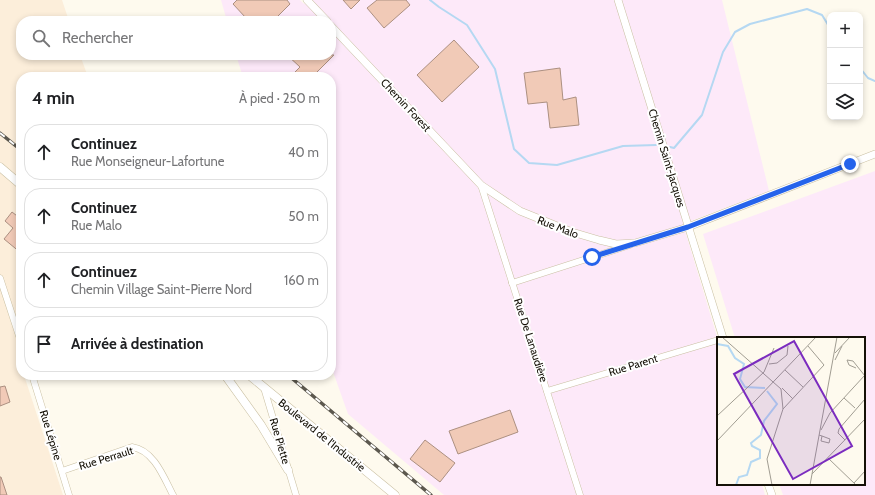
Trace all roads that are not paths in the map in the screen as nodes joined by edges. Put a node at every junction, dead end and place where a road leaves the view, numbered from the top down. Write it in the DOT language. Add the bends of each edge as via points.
graph roads {
  1 [pos="307,0"];
  2 [pos="618,0"];
  3 [pos="322,16"];
  4 [pos="336,31"];
  5 [pos="875,154"];
  6 [pos="0,167"];
  7 [pos="16,181"];
  8 [pos="481,185"];
  9 [pos="688,227"];
  10 [pos="635,243"];
  11 [pos="0,278"];
  12 [pos="512,283"];
  13 [pos="7,299"];
  14 [pos="0,301"];
  15 [pos="16,327"];
  16 [pos="723,337"];
  17 [pos="717,340"];
  18 [pos="34,380"];
  19 [pos="229,380"];
  20 [pos="255,380"];
  21 [pos="264,388"];
  22 [pos="547,391"];
  23 [pos="288,470"];
  24 [pos="62,471"];
  25 [pos="768,485"];
  26 [pos="69,495"];
  27 [pos="173,495"];
  28 [pos="296,495"];
  29 [pos="395,495"];
  30 [pos="580,495"];
  31 [pos="772,495"];
  1 -- 3 [label="street"];
  2 -- 9 [label="street, Chemin Saint-Jacques"];
  4 -- 8 [label="street, Chemin Forest"];
  5 -- 9 [label="street, Rue Malo"];
  6 -- 7 [label="main road"];
  8 -- 10 [label="street, Rue Malo" via="520,212 553,226 611,243"];
  8 -- 12 [label="street, Rue De Lanaudière"];
  9 -- 10 [label="street, Rue Malo"];
  9 -- 16 [label="street, Chemin Saint-Jacques"];
  10 -- 12 [label="street"];
  11 -- 13 [label="street"];
  12 -- 22 [label="street, Rue De Lanaudière"];
  13 -- 14 [label="street"];
  13 -- 15 [label="street"];
  17 -- 22 [label="street, Rue Parent"];
  18 -- 24 [label="street, Rue Lépine"];
  19 -- 23 [label="main road" via="261,425"];
  20 -- 21 [label="main road, Boulevard de l'Industrie"];
  21 -- 23 [label="street, Rue Piette"];
  21 -- 29 [label="main road, Boulevard de l'Industrie"];
  22 -- 30 [label="street, Rue De Lanaudière"];
  23 -- 28 [label="street, Rue Piette"];
  24 -- 26 [label="street, Rue Lépine"];
  24 -- 27 [label="street, Rue Perrault" via="132,447 139,448 146,452 160,470"];
  25 -- 31 [label="street"];
}
